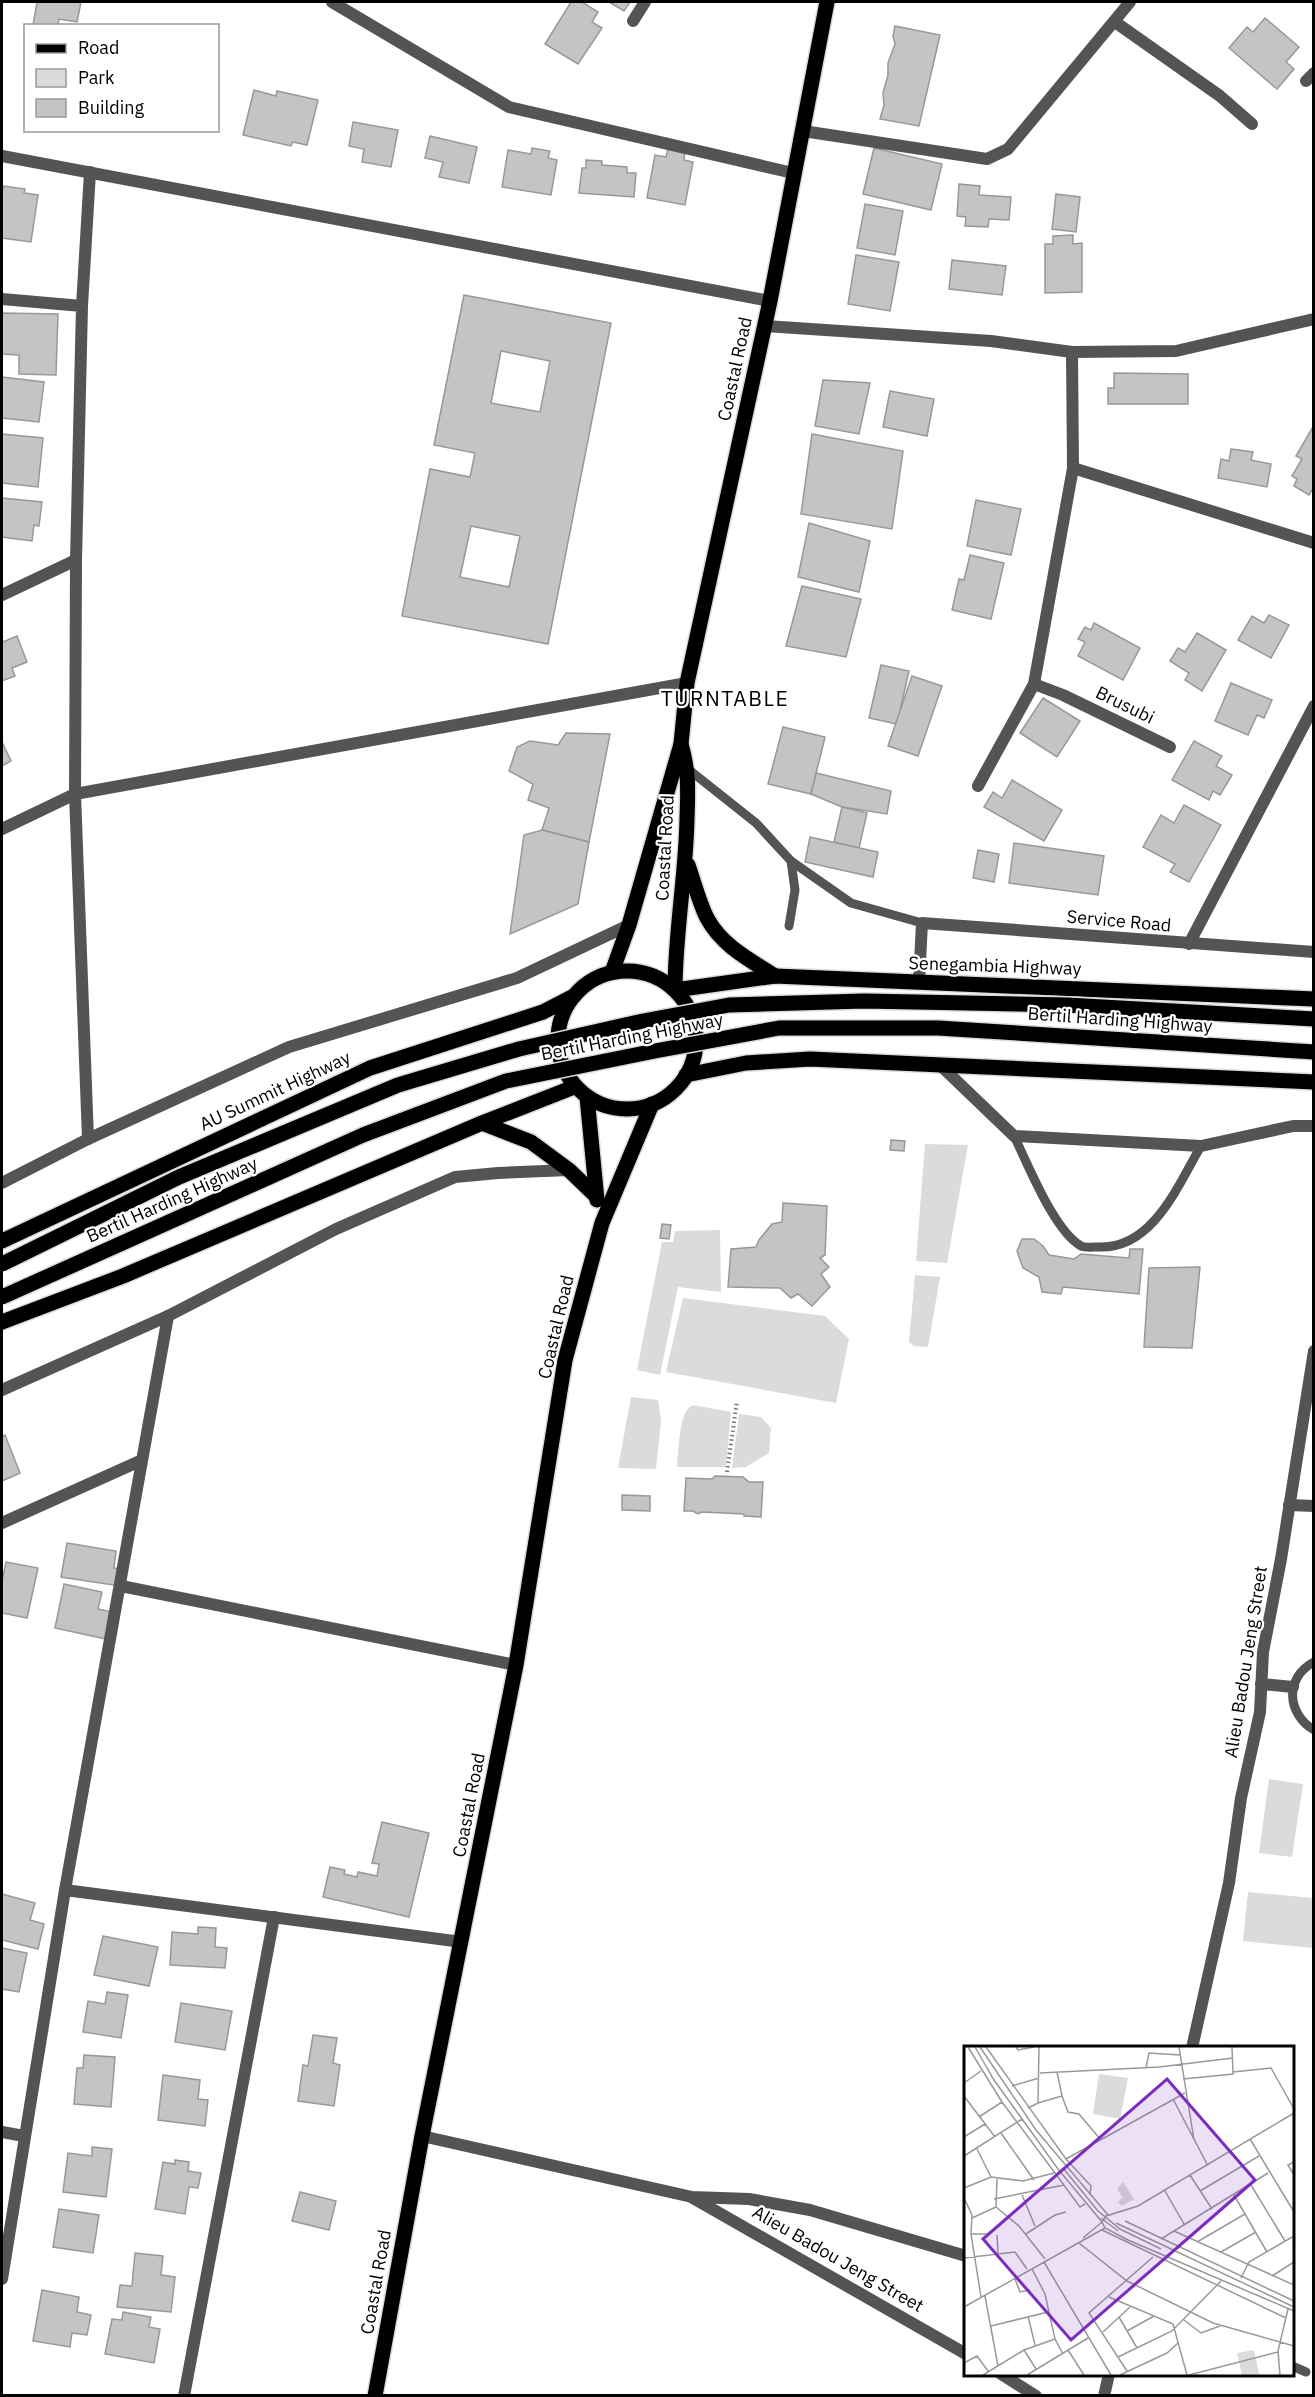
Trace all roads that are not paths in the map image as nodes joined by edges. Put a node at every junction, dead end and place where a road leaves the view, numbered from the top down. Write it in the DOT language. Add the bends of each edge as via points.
graph roads {
  1 [pos="332,2"];
  2 [pos="645,2"];
  3 [pos="826,2"];
  4 [pos="1130,2"];
  5 [pos="356,7"];
  6 [pos="633,21"];
  7 [pos="1115,22"];
  8 [pos="1252,124"];
  9 [pos="803,131"];
  10 [pos="2,156"];
  11 [pos="90,172"];
  12 [pos="794,173"];
  13 [pos="2,299"];
  14 [pos="770,301"];
  15 [pos="82,306"];
  16 [pos="1314,319"];
  17 [pos="765,326"];
  18 [pos="1072,352"];
  19 [pos="1073,468"];
  20 [pos="1314,543"];
  21 [pos="76,560"];
  22 [pos="2,595"];
  23 [pos="687,683"];
  24 [pos="1034,684"];
  25 [pos="1314,706"];
  26 [pos="681,744"];
  27 [pos="1170,747"];
  28 [pos="688,769"];
  29 [pos="978,786"];
  30 [pos="75,794"];
  31 [pos="2,829"];
  32 [pos="686,860"];
  33 [pos="791,861"];
  34 [pos="922,923"];
  35 [pos="629,925"];
  36 [pos="789,926"];
  37 [pos="1189,944"];
  38 [pos="1314,952"];
  39 [pos="612,972"];
  40 [pos="776,976"];
  41 [pos="919,982"];
  42 [pos="675,990"];
  43 [pos="574,996"];
  44 [pos="1314,999"];
  45 [pos="1314,1019"];
  46 [pos="1314,1052"];
  47 [pos="940,1065"];
  48 [pos="686,1075"];
  49 [pos="1314,1082"];
  50 [pos="574,1086"];
  51 [pos="587,1097"];
  52 [pos="652,1104"];
  53 [pos="482,1123"];
  54 [pos="1314,1126"];
  55 [pos="1014,1136"];
  56 [pos="88,1139"];
  57 [pos="1201,1146"];
  58 [pos="569,1170"];
  59 [pos="2,1183"];
  60 [pos="596,1196"];
  61 [pos="602,1223"];
  62 [pos="2,1241"];
  63 [pos="2,1264"];
  64 [pos="2,1298"];
  65 [pos="168,1316"];
  66 [pos="2,1322"];
  67 [pos="1314,1351"];
  68 [pos="2,1390"];
  69 [pos="141,1461"];
  70 [pos="1289,1505"];
  71 [pos="1314,1506"];
  72 [pos="2,1523"];
  73 [pos="121,1586"];
  74 [pos="1314,1662"];
  75 [pos="516,1665"];
  76 [pos="1261,1684"];
  77 [pos="1293,1688"];
  78 [pos="1314,1730"];
  79 [pos="65,1890"];
  80 [pos="274,1917"];
  81 [pos="462,1941"];
  82 [pos="1192,2046"];
  83 [pos="2,2132"];
  84 [pos="24,2136"];
  85 [pos="422,2136"];
  86 [pos="692,2197"];
  87 [pos="964,2255"];
  88 [pos="2,2278"];
  89 [pos="964,2353"];
  90 [pos="1294,2367"];
  91 [pos="1306,2372"];
  92 [pos="1004,2376"];
  93 [pos="1109,2376"];
  94 [pos="184,2396"];
  95 [pos="375,2396"];
  96 [pos="1035,2396"];
  97 [pos="1104,2396"];
  1 -- 5 [label="street"];
  2 -- 6 [label="street"];
  3 -- 9 [label="main road, Coastal Road"];
  4 -- 7 [label="street"];
  5 -- 12 [label="street" via="509,107"];
  7 -- 8 [label="street" via="1220,96"];
  7 -- 9 [label="street" via="1008,149 987,159"];
  9 -- 12 [label="main road, Coastal Road"];
  10 -- 11 [label="street"];
  11 -- 14 [label="street"];
  11 -- 15 [label="street"];
  12 -- 14 [label="main road, Coastal Road"];
  13 -- 15 [label="street"];
  14 -- 17 [label="main road, Coastal Road"];
  15 -- 21 [label="street"];
  16 -- 18 [label="street" via="1176,351"];
  17 -- 18 [label="street" via="991,341"];
  17 -- 23 [label="main road, Coastal Road"];
  18 -- 19 [label="street"];
  19 -- 20 [label="street"];
  19 -- 24 [label="street"];
  21 -- 22 [label="street"];
  21 -- 30 [label="street"];
  23 -- 26 [label="main road, Coastal Road"];
  23 -- 30 [label="street"];
  24 -- 27 [label="street, Brusubi"];
  24 -- 29 [label="street"];
  25 -- 37 [label="street"];
  26 -- 28 [label="main road, Coastal Road"];
  26 -- 35 [label="main road, Coastal Road"];
  28 -- 32 [label="main road, Coastal Road"];
  28 -- 33 [label="lane" via="756,823"];
  30 -- 31 [label="street"];
  30 -- 56 [label="street"];
  32 -- 40 [label="main road" via="708,918 718,933 735,951"];
  32 -- 42 [label="main road, Coastal Road"];
  33 -- 34 [label="lane" via="851,903"];
  33 -- 36 [label="lane" via="795,890"];
  34 -- 37 [label="street, Service Road"];
  34 -- 41 [label="street"];
  35 -- 39 [label="main road, Coastal Road"];
  35 -- 56 [label="street" via="517,978 289,1047"];
  37 -- 38 [label="street, Service Road"];
  39 -- 42 [label="main road" via="635,971 657,977"];
  39 -- 43 [label="main road" via="591,981"];
  40 -- 41 [label="main road, Senegambia Highway"];
  40 -- 42 [label="main road, Senegambia Highway"];
  41 -- 44 [label="main road, Senegambia Highway"];
  42 -- 48 [label="main road" via="689,1009 695,1031 694,1054"];
  43 -- 50 [label="main road" via="562,1016 558,1038 560,1060"];
  43 -- 62 [label="main road, AU Summit Highway" via="543,1012 370,1068"];
  45 -- 63 [label="main road, Bertil Harding Highway, bridge" via="1067,1005 864,1001 729,1005 643,1021 519,1049 398,1085 179,1177"];
  46 -- 64 [label="main road, Bertil Harding Highway, bridge" via="938,1028 779,1028 655,1051 506,1081 363,1135"];
  47 -- 48 [label="main road" via="810,1059 746,1063"];
  47 -- 49 [label="main road"];
  47 -- 55 [label="street"];
  48 -- 52 [label="main road" via="672,1093"];
  50 -- 51 [label="main road"];
  50 -- 53 [label="main road"];
  51 -- 52 [label="main road" via="607,1107 630,1109"];
  51 -- 60 [label="main road, Coastal Road"];
  52 -- 61 [label="main road, Coastal Road"];
  53 -- 58 [label="main road" via="531,1142"];
  53 -- 66 [label="main road" via="123,1276"];
  54 -- 57 [label="street" via="1293,1126"];
  55 -- 57 [label="street"];
  55 -- 57 [label="lane" via="1050,1210 1082,1247 1113,1248 1134,1239 1159,1216"];
  56 -- 59 [label="street"];
  58 -- 60 [label="main road"];
  58 -- 65 [label="street" via="455,1177 336,1229"];
  60 -- 61 [label="main road, Coastal Road"];
  61 -- 75 [label="main road, Coastal Road" via="565,1360"];
  65 -- 68 [label="street"];
  65 -- 69 [label="street"];
  67 -- 70 [label="street, Alieu Badou Jeng Street"];
  69 -- 72 [label="street"];
  69 -- 73 [label="street"];
  70 -- 71 [label="street"];
  70 -- 76 [label="street, Alieu Badou Jeng Street"];
  73 -- 75 [label="street"];
  73 -- 79 [label="street"];
  74 -- 77 [label="lane" via="1298,1675"];
  75 -- 81 [label="main road, Coastal Road"];
  76 -- 77 [label="street"];
  76 -- 82 [label="street, Alieu Badou Jeng Street" via="1260,1712 1241,1798 1229,1882"];
  77 -- 78 [label="lane" via="1296,1714"];
  79 -- 80 [label="street"];
  79 -- 84 [label="street"];
  80 -- 81 [label="street"];
  80 -- 94 [label="street"];
  81 -- 85 [label="main road, Coastal Road"];
  83 -- 84 [label="street"];
  84 -- 88 [label="street"];
  85 -- 86 [label="street"];
  85 -- 95 [label="main road, Coastal Road"];
  86 -- 87 [label="street" via="749,2199 810,2210"];
  86 -- 89 [label="street, Alieu Badou Jeng Street"];
  90 -- 91 [label="lane"];
  92 -- 96 [label="street"];
  93 -- 97 [label="street"];
}
